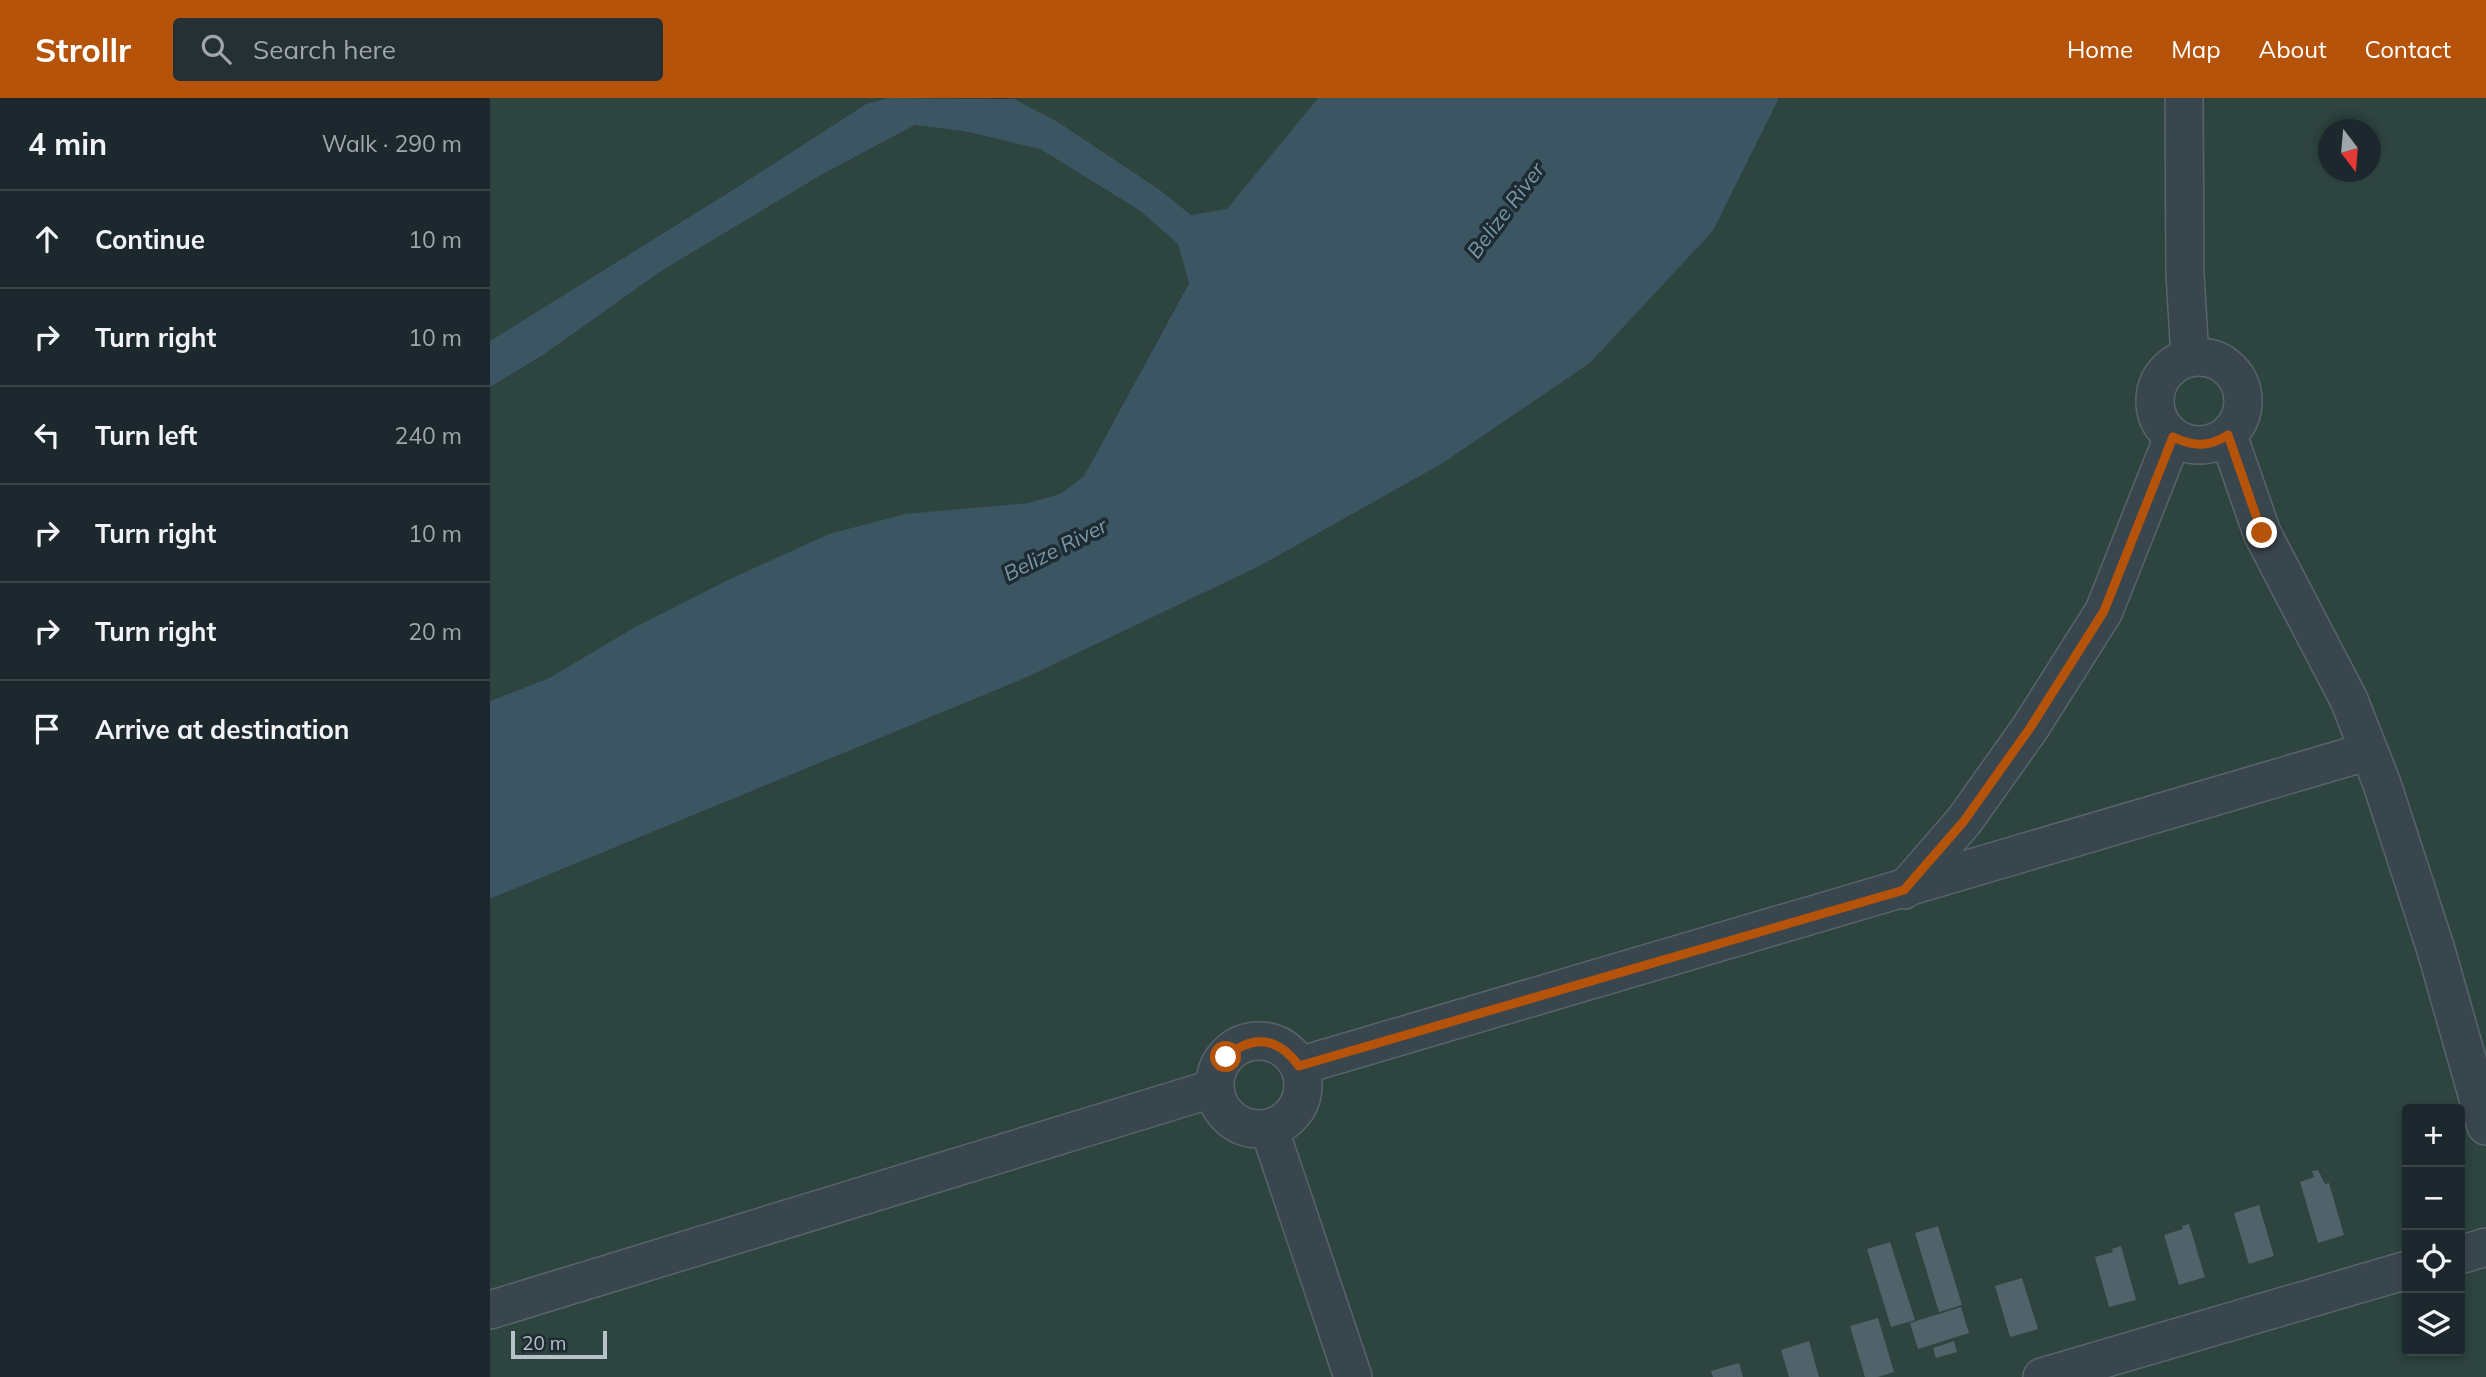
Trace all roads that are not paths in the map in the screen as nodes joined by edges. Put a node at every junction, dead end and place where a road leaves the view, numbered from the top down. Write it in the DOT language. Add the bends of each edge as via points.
graph roads {
  1 [pos="2184,98"];
  2 [pos="2190,358"];
  3 [pos="2228,435"];
  4 [pos="2173,437"];
  5 [pos="2369,751"];
  6 [pos="1904,890"];
  7 [pos="1299,1066"];
  8 [pos="1215,1088"];
  9 [pos="2486,1126"];
  10 [pos="1269,1128"];
  11 [pos="2486,1247"];
  12 [pos="2465,1253"];
  13 [pos="2402,1271"];
  14 [pos="490,1310"];
  15 [pos="1353,1377"];
  16 [pos="2042,1377"];
  1 -- 2 [label="street"];
  2 -- 3 [label="street" via="2219,362 2239,382 2243,411"];
  2 -- 4 [label="street" via="2171,368 2158,386 2157,414"];
  3 -- 4 [label="street" via="2201,446"];
  3 -- 5 [label="street" via="2262,533 2349,700"];
  4 -- 6 [label="street" via="2104,611 1964,821"];
  5 -- 6 [label="street"];
  5 -- 9 [label="street" via="2436,950"];
  6 -- 7 [label="street"];
  7 -- 8 [label="street" via="1279,1046 1250,1042 1226,1057 1218,1069"];
  7 -- 10 [label="street" via="1303,1094 1297,1108 1288,1119"];
  8 -- 10 [label="street" via="1223,1111 1233,1121 1246,1128"];
  8 -- 14 [label="street"];
  10 -- 15 [label="street"];
  11 -- 12 [label="street"];
  13 -- 16 [label="street"];
}
